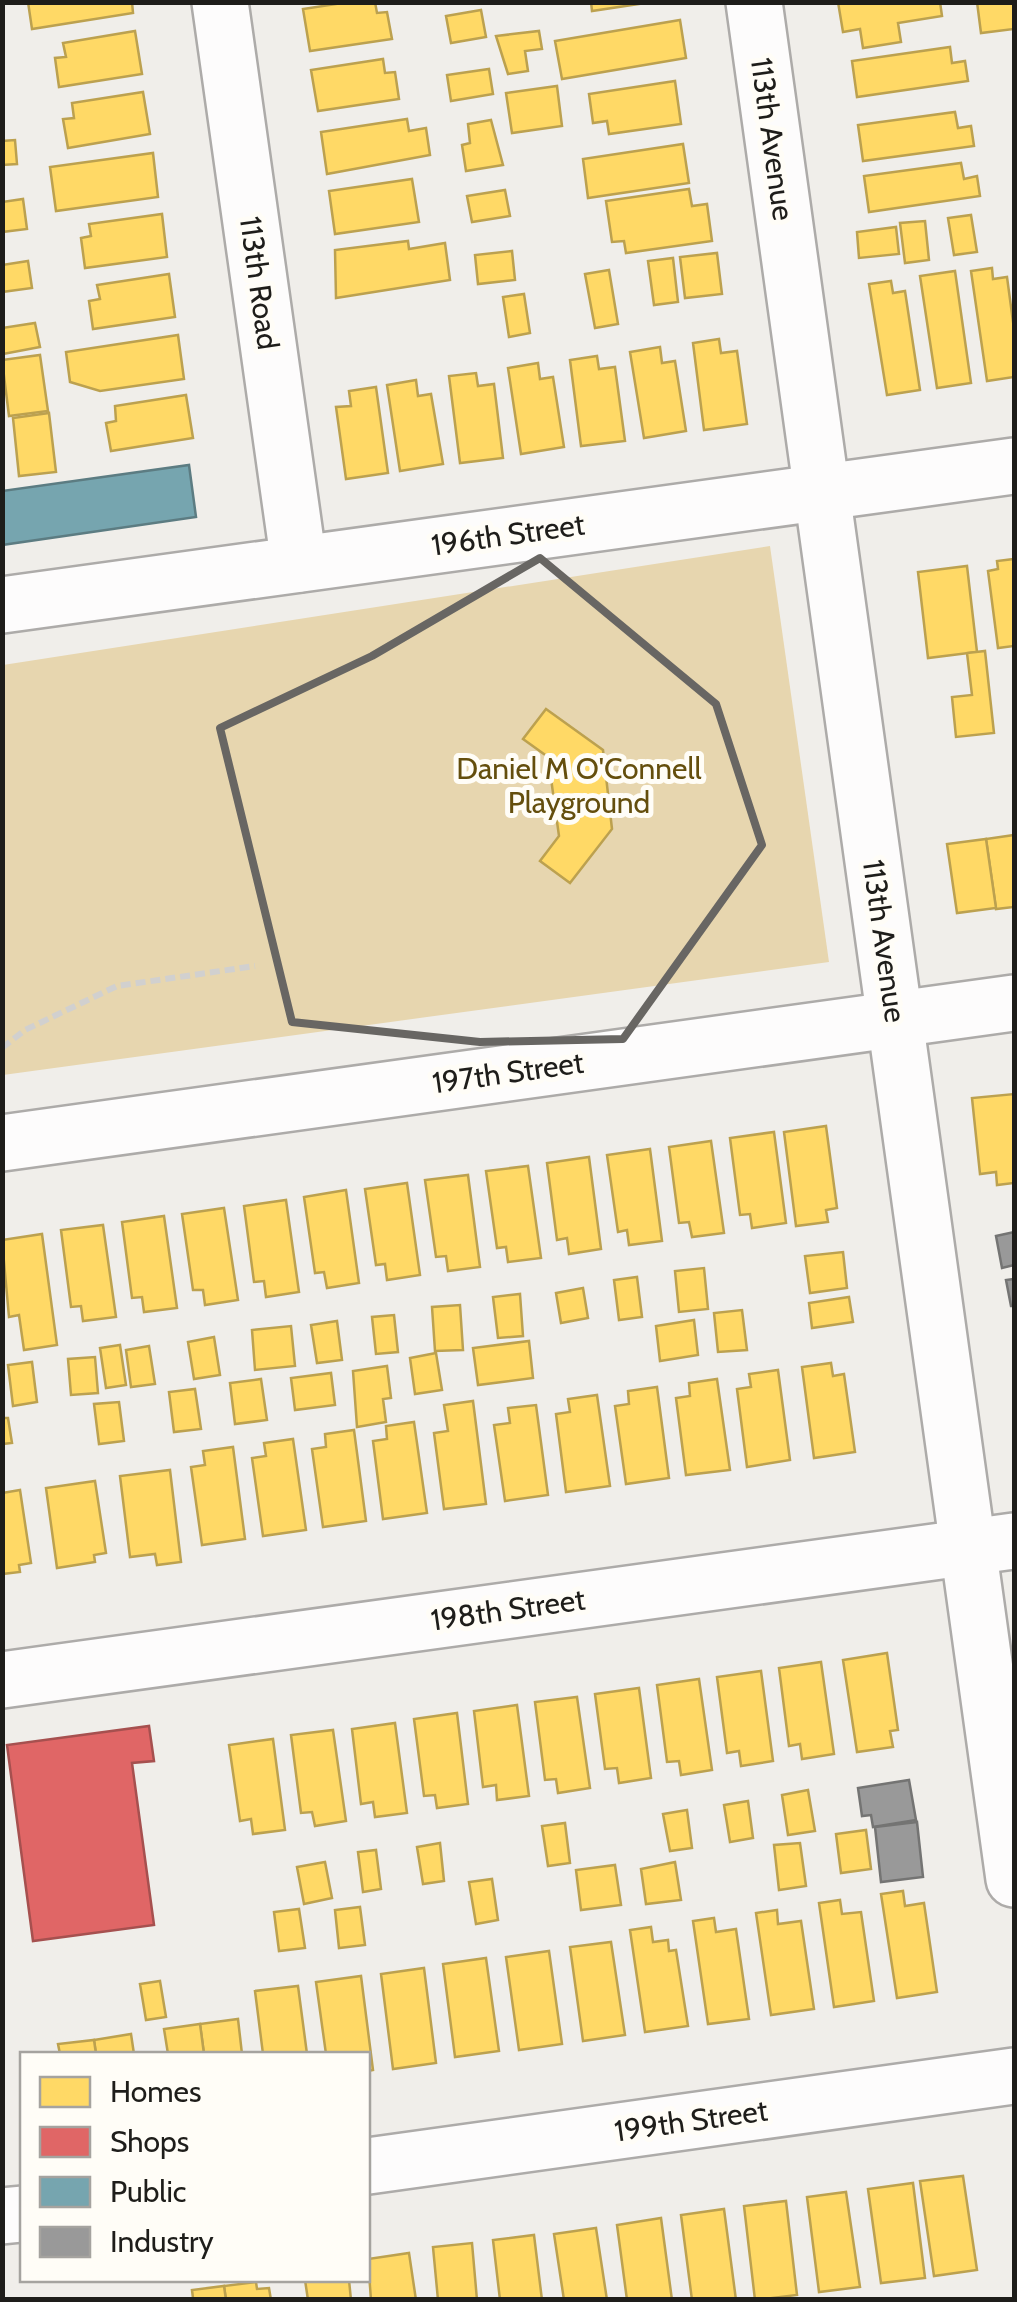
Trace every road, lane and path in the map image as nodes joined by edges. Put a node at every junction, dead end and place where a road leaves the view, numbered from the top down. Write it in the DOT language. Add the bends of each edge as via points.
graph roads {
  1 [pos="220,2"];
  2 [pos="754,2"];
  3 [pos="1014,466"];
  4 [pos="821,494"];
  5 [pos="299,564"];
  6 [pos="2,605"];
  7 [pos="255,966"];
  8 [pos="1014,1003"];
  9 [pos="894,1019"];
  10 [pos="2,1048"];
  11 [pos="2,1143"];
  12 [pos="991,1544"];
  13 [pos="2,1680"];
  14 [pos="1014,1879"];
  15 [pos="1014,2076"];
  16 [pos="370,2166"];
  1 -- 5 [label="street, 113th Road"];
  2 -- 4 [label="street, 113th Avenue"];
  3 -- 4 [label="street, 196th Street"];
  4 -- 5 [label="street, 196th Street"];
  4 -- 9 [label="street, 113th Avenue"];
  5 -- 6 [label="street, 196th Street"];
  7 -- 10 [label="path" via="116,986"];
  8 -- 9 [label="street, 197th Street"];
  9 -- 11 [label="street, 197th Street"];
  9 -- 12 [label="street, 113th Avenue"];
  12 -- 13 [label="street, 198th Street"];
  12 -- 14 [label="street, 113th Avenue"];
  15 -- 16 [label="street, 199th Street"];
}
